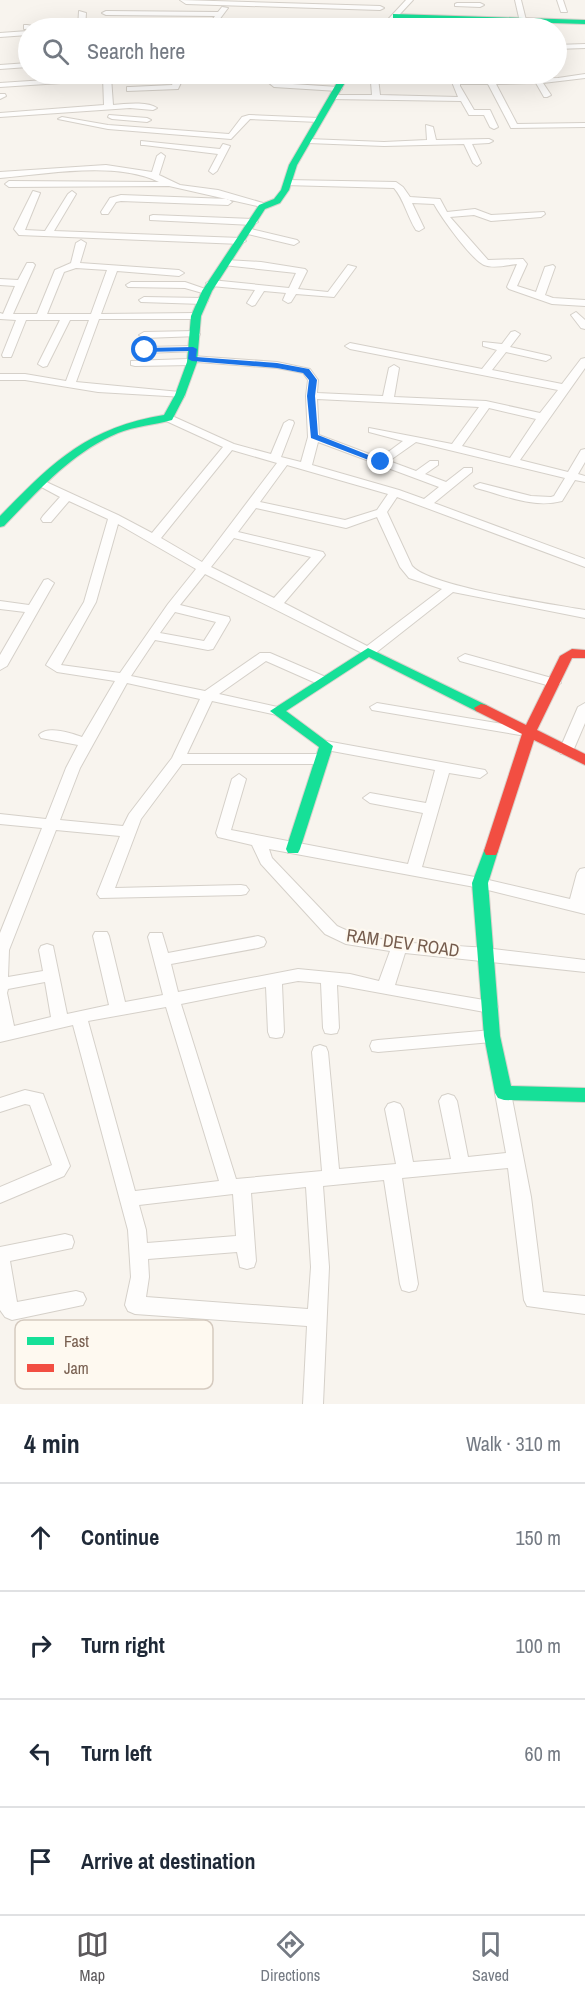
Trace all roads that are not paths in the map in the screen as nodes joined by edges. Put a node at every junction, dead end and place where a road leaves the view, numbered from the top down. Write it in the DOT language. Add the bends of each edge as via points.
graph roads {
  1 [pos="183,0"];
  2 [pos="410,0"];
  3 [pos="518,0"];
  4 [pos="560,0"];
  5 [pos="455,2"];
  6 [pos="247,3"];
  7 [pos="273,3"];
  8 [pos="299,3"];
  9 [pos="479,3"];
  10 [pos="347,6"];
  11 [pos="380,9"];
  12 [pos="564,10"];
  13 [pos="106,13"];
  14 [pos="82,14"];
  15 [pos="396,16"];
  16 [pos="82,18"];
  17 [pos="217,18"];
  18 [pos="440,18"];
  19 [pos="483,18"];
  20 [pos="523,18"];
  21 [pos="567,23"];
  22 [pos="584,24"];
  23 [pos="18,32"];
  24 [pos="0,35"];
  25 [pos="18,40"];
  26 [pos="0,41"];
  27 [pos="18,66"];
  28 [pos="0,67"];
  29 [pos="585,76"];
  30 [pos="567,78"];
  31 [pos="18,84"];
  32 [pos="108,84"];
  33 [pos="174,84"];
  34 [pos="274,84"];
  35 [pos="340,84"];
  36 [pos="375,84"];
  37 [pos="456,84"];
  38 [pos="493,84"];
  39 [pos="540,84"];
  40 [pos="0,85"];
  41 [pos="130,89"];
  42 [pos="335,93"];
  43 [pos="547,95"];
  44 [pos="376,98"];
  45 [pos="464,99"];
  46 [pos="78,102"];
  47 [pos="0,106"];
  48 [pos="106,108"];
  49 [pos="20,110"];
  50 [pos="0,116"];
  51 [pos="112,117"];
  52 [pos="62,119"];
  53 [pos="147,120"];
  54 [pos="319,120"];
  55 [pos="585,125"];
  56 [pos="429,127"];
  57 [pos="494,127"];
  58 [pos="142,130"];
  59 [pos="231,137"];
  60 [pos="308,141"];
  61 [pos="489,141"];
  62 [pos="467,142"];
  63 [pos="432,143"];
  64 [pos="144,144"];
  65 [pos="222,152"];
  66 [pos="161,156"];
  67 [pos="477,163"];
  68 [pos="213,171"];
  69 [pos="0,175"];
  70 [pos="155,175"];
  71 [pos="287,183"];
  72 [pos="9,184"];
  73 [pos="168,184"];
  74 [pos="36,193"];
  75 [pos="72,194"];
  76 [pos="405,200"];
  77 [pos="262,203"];
  78 [pos="105,212"];
  79 [pos="541,214"];
  80 [pos="444,215"];
  81 [pos="153,218"];
  82 [pos="419,228"];
  83 [pos="247,231"];
  84 [pos="47,235"];
  85 [pos="294,242"];
  86 [pos="81,243"];
  87 [pos="226,263"];
  88 [pos="30,265"];
  89 [pos="75,265"];
  90 [pos="351,267"];
  91 [pos="550,267"];
  92 [pos="113,268"];
  93 [pos="179,273"];
  94 [pos="0,282"];
  95 [pos="21,283"];
  96 [pos="131,285"];
  97 [pos="261,288"];
  98 [pos="207,292"];
  99 [pos="291,296"];
  100 [pos="540,296"];
  101 [pos="144,300"];
  102 [pos="252,303"];
  103 [pos="585,303"];
  104 [pos="585,315"];
  105 [pos="3,316"];
  106 [pos="96,316"];
  107 [pos="196,316"];
  108 [pos="22,317"];
  109 [pos="41,317"];
  110 [pos="66,317"];
  111 [pos="585,326"];
  112 [pos="195,334"];
  113 [pos="515,334"];
  114 [pos="144,335"];
  115 [pos="487,344"];
  116 [pos="350,346"];
  117 [pos="503,349"];
  118 [pos="145,350"];
  119 [pos="7,355"];
  120 [pos="192,357"];
  121 [pos="546,358"];
  122 [pos="585,361"];
  123 [pos="135,363"];
  124 [pos="43,364"];
  125 [pos="394,368"];
  126 [pos="486,371"];
  127 [pos="0,377"];
  128 [pos="70,385"];
  129 [pos="566,388"];
  130 [pos="180,395"];
  131 [pos="311,396"];
  132 [pos="388,399"];
  133 [pos="486,404"];
  134 [pos="543,417"];
  135 [pos="168,418"];
  136 [pos="289,423"];
  137 [pos="373,430"];
  138 [pos="314,436"];
  139 [pos="411,439"];
  140 [pos="230,446"];
  141 [pos="454,448"];
  142 [pos="585,452"];
  143 [pos="279,460"];
  144 [pos="381,462"];
  145 [pos="434,463"];
  146 [pos="512,463"];
  147 [pos="306,466"];
  148 [pos="468,470"];
  149 [pos="417,475"];
  150 [pos="572,476"];
  151 [pos="585,479"];
  152 [pos="40,483"];
  153 [pos="447,486"];
  154 [pos="480,486"];
  155 [pos="395,492"];
  156 [pos="67,495"];
  157 [pos="426,503"];
  158 [pos="252,504"];
  159 [pos="381,512"];
  160 [pos="114,517"];
  161 [pos="47,519"];
  162 [pos="0,523"];
  163 [pos="231,534"];
  164 [pos="154,539"];
  165 [pos="585,563"];
  166 [pos="205,568"];
  167 [pos="48,583"];
  168 [pos="451,588"];
  169 [pos="276,604"];
  170 [pos="0,605"];
  171 [pos="172,607"];
  172 [pos="32,609"];
  173 [pos="585,614"];
  174 [pos="153,636"];
  175 [pos="368,652"];
  176 [pos="585,654"];
  177 [pos="465,658"];
  178 [pos="0,666"];
  179 [pos="123,678"];
  180 [pos="323,681"];
  181 [pos="554,682"];
  182 [pos="208,696"];
  183 [pos="585,706"];
  184 [pos="377,707"];
  185 [pos="277,711"];
  186 [pos="529,734"];
  187 [pos="579,734"];
  188 [pos="46,735"];
  189 [pos="86,743"];
  190 [pos="566,751"];
  191 [pos="324,753"];
  192 [pos="178,759"];
  193 [pos="585,760"];
  194 [pos="443,767"];
  195 [pos="480,773"];
  196 [pos="238,779"];
  197 [pos="369,798"];
  198 [pos="430,809"];
  199 [pos="0,819"];
  200 [pos="51,824"];
  201 [pos="128,832"];
  202 [pos="258,841"];
  203 [pos="293,849"];
  204 [pos="414,870"];
  205 [pos="585,873"];
  206 [pos="480,883"];
  207 [pos="241,890"];
  208 [pos="580,907"];
  209 [pos="101,936"];
  210 [pos="156,937"];
  211 [pos="258,942"];
  212 [pos="399,946"];
  213 [pos="48,950"];
  214 [pos="484,954"];
  215 [pos="163,960"];
  216 [pos="585,966"];
  217 [pos="52,975"];
  218 [pos="329,978"];
  219 [pos="274,979"];
  220 [pos="0,985"];
  221 [pos="385,989"];
  222 [pos="0,991"];
  223 [pos="0,996"];
  224 [pos="173,1000"];
  225 [pos="490,1006"];
  226 [pos="119,1011"];
  227 [pos="79,1017"];
  228 [pos="60,1022"];
  229 [pos="331,1028"];
  230 [pos="276,1032"];
  231 [pos="3,1035"];
  232 [pos="492,1036"];
  233 [pos="378,1046"];
  234 [pos="320,1052"];
  235 [pos="504,1094"];
  236 [pos="585,1095"];
  237 [pos="448,1101"];
  238 [pos="0,1106"];
  239 [pos="393,1109"];
  240 [pos="514,1160"];
  241 [pos="461,1165"];
  242 [pos="399,1170"];
  243 [pos="323,1178"];
  244 [pos="236,1186"];
  245 [pos="0,1195"];
  246 [pos="129,1199"];
  247 [pos="65,1242"];
  248 [pos="138,1252"];
  249 [pos="0,1255"];
  250 [pos="409,1284"];
  251 [pos="76,1299"];
  252 [pos="585,1305"];
  253 [pos="316,1318"];
  254 [pos="314,1404"];
  1 -- 6 [label="street"];
  2 -- 15 [label="street"];
  3 -- 20 [label="street"];
  4 -- 12 [label="street"];
  5 -- 9 [label="street"];
  6 -- 7 [label="street"];
  7 -- 8 [label="street"];
  8 -- 10 [label="street"];
  9 -- 19 [label="street"];
  10 -- 11 [label="street"];
  13 -- 17 [label="street" via="222,11"];
  14 -- 16 [label="street"];
  15 -- 18 [label="street"];
  21 -- 22 [label="street"];
  23 -- 24 [label="street"];
  25 -- 26 [label="street"];
  27 -- 28 [label="street"];
  29 -- 30 [label="street"];
  31 -- 40 [label="street"];
  32 -- 48 [label="street"];
  33 -- 41 [label="street" via="171,88"];
  34 -- 42 [label="street"];
  35 -- 42 [label="street"];
  36 -- 44 [label="street"];
  37 -- 45 [label="street"];
  38 -- 55 [label="street" via="514,126"];
  39 -- 43 [label="street"];
  42 -- 44 [label="street"];
  42 -- 54 [label="street"];
  44 -- 45 [label="street"];
  45 -- 57 [label="street" via="472,113 487,112"];
  46 -- 49 [label="street"];
  47 -- 49 [label="street"];
  48 -- 49 [label="street"];
  48 -- 53 [label="street" via="155,105"];
  49 -- 50 [label="street"];
  51 -- 53 [label="street"];
  52 -- 58 [label="street"];
  53 -- 58 [label="street"];
  54 -- 59 [label="street" via="249,117"];
  54 -- 60 [label="street"];
  56 -- 63 [label="street"];
  58 -- 59 [label="street"];
  59 -- 65 [label="street"];
  60 -- 63 [label="street"];
  60 -- 71 [label="street"];
  61 -- 62 [label="street"];
  62 -- 63 [label="street"];
  62 -- 67 [label="street"];
  64 -- 65 [label="street"];
  65 -- 68 [label="street"];
  66 -- 70 [label="street"];
  69 -- 70 [label="street" via="101,167"];
  70 -- 73 [label="street"];
  71 -- 76 [label="street" via="391,183 402,190"];
  71 -- 77 [label="street" via="277,201"];
  72 -- 73 [label="street"];
  73 -- 77 [label="street"];
  74 -- 84 [label="street" via="19,229 26,234"];
  75 -- 84 [label="street"];
  76 -- 80 [label="street" via="437,201"];
  76 -- 82 [label="street"];
  77 -- 78 [label="street" via="121,198 113,200"];
  77 -- 83 [label="street"];
  79 -- 80 [label="street" via="491,218 477,212"];
  80 -- 100 [label="street" via="485,262 522,263 512,287"];
  81 -- 83 [label="street"];
  83 -- 84 [label="street"];
  83 -- 85 [label="street"];
  83 -- 87 [label="street"];
  86 -- 89 [label="street"];
  87 -- 98 [label="street"];
  87 -- 99 [label="street" via="300,270"];
  88 -- 95 [label="street"];
  89 -- 92 [label="street"];
  89 -- 109 [label="street" via="60,270"];
  90 -- 99 [label="street" via="331,295"];
  91 -- 100 [label="street"];
  92 -- 93 [label="street"];
  92 -- 106 [label="street"];
  94 -- 95 [label="street"];
  95 -- 105 [label="street"];
  96 -- 98 [label="street" via="185,285"];
  97 -- 98 [label="street"];
  97 -- 99 [label="street"];
  97 -- 102 [label="street"];
  98 -- 101 [label="street"];
  98 -- 107 [label="street"];
  100 -- 103 [label="street" via="552,301"];
  104 -- 111 [label="street" via="576,315"];
  105 -- 108 [label="street"];
  106 -- 107 [label="street"];
  106 -- 110 [label="street"];
  106 -- 128 [label="street"];
  107 -- 112 [label="street"];
  108 -- 109 [label="street"];
  108 -- 119 [label="street"];
  109 -- 110 [label="street"];
  110 -- 124 [label="street"];
  112 -- 114 [label="street"];
  112 -- 120 [label="street"];
  113 -- 117 [label="street"];
  115 -- 117 [label="street"];
  116 -- 126 [label="street"];
  117 -- 121 [label="street"];
  117 -- 126 [label="street"];
  118 -- 120 [label="street"];
  120 -- 123 [label="street"];
  120 -- 130 [label="street"];
  120 -- 131 [label="street" via="306,371 313,380"];
  122 -- 129 [label="street"];
  125 -- 132 [label="street"];
  126 -- 129 [label="street"];
  127 -- 128 [label="street"];
  128 -- 130 [label="street"];
  129 -- 134 [label="street"];
  130 -- 135 [label="street"];
  131 -- 132 [label="street"];
  131 -- 138 [label="street"];
  132 -- 133 [label="street"];
  133 -- 134 [label="street"];
  133 -- 141 [label="street"];
  134 -- 146 [label="street"];
  135 -- 140 [label="street"];
  135 -- 152 [label="street" via="134,421 102,433 59,463"];
  136 -- 143 [label="street"];
  137 -- 139 [label="street"];
  138 -- 144 [label="street"];
  138 -- 147 [label="street"];
  139 -- 141 [label="street"];
  139 -- 144 [label="street"];
  140 -- 143 [label="street"];
  140 -- 164 [label="street"];
  141 -- 146 [label="street"];
  142 -- 150 [label="street"];
  143 -- 147 [label="street"];
  143 -- 158 [label="street"];
  144 -- 149 [label="street"];
  145 -- 149 [label="street"];
  146 -- 150 [label="street"];
  147 -- 155 [label="street"];
  148 -- 153 [label="street"];
  149 -- 153 [label="street"];
  150 -- 151 [label="street"];
  150 -- 154 [label="street" via="558,499 549,502"];
  152 -- 156 [label="street"];
  152 -- 162 [label="street"];
  153 -- 157 [label="street"];
  155 -- 157 [label="street"];
  155 -- 159 [label="street"];
  156 -- 160 [label="street"];
  156 -- 161 [label="street"];
  157 -- 165 [label="street"];
  158 -- 159 [label="street" via="346,524"];
  158 -- 163 [label="street"];
  159 -- 168 [label="street" via="413,575"];
  160 -- 164 [label="street"];
  160 -- 179 [label="street" via="90,602 53,665"];
  163 -- 166 [label="street"];
  163 -- 169 [label="street" via="319,555"];
  164 -- 166 [label="street"];
  166 -- 169 [label="street"];
  166 -- 171 [label="street"];
  167 -- 172 [label="street"];
  168 -- 173 [label="street"];
  168 -- 175 [label="street"];
  169 -- 175 [label="street"];
  170 -- 172 [label="street"];
  171 -- 174 [label="street"];
  171 -- 174 [label="street" via="224,620 208,646"];
  172 -- 178 [label="street"];
  174 -- 179 [label="street"];
  175 -- 180 [label="street"];
  175 -- 186 [label="street"];
  176 -- 181 [label="street" via="572,652 567,656"];
  177 -- 181 [label="street"];
  179 -- 182 [label="street"];
  179 -- 189 [label="street"];
  180 -- 182 [label="street" via="266,656"];
  180 -- 185 [label="street"];
  181 -- 186 [label="street"];
  182 -- 185 [label="street"];
  182 -- 192 [label="street"];
  183 -- 187 [label="street"];
  184 -- 186 [label="street"];
  185 -- 191 [label="street"];
  186 -- 190 [label="street"];
  186 -- 206 [label="street"];
  187 -- 190 [label="street"];
  188 -- 189 [label="street"];
  189 -- 200 [label="street"];
  190 -- 193 [label="street"];
  191 -- 192 [label="street"];
  191 -- 194 [label="street"];
  191 -- 203 [label="street"];
  192 -- 201 [label="street"];
  194 -- 195 [label="street"];
  194 -- 198 [label="street"];
  196 -- 202 [label="street" via="223,833"];
  197 -- 198 [label="street"];
  198 -- 204 [label="street"];
  199 -- 200 [label="street"];
  200 -- 201 [label="street"];
  200 -- 220 [label="street" via="1,950"];
  201 -- 207 [label="street" via="105,894"];
  202 -- 203 [label="street"];
  202 -- 212 [label="street, RAM DEV ROAD" via="266,860 331,930 346,938"];
  203 -- 204 [label="street"];
  204 -- 206 [label="street"];
  205 -- 208 [label="street"];
  206 -- 208 [label="street"];
  206 -- 214 [label="street"];
  209 -- 226 [label="street"];
  210 -- 215 [label="street"];
  211 -- 215 [label="street"];
  212 -- 214 [label="street, RAM DEV ROAD"];
  212 -- 221 [label="street"];
  213 -- 217 [label="street"];
  214 -- 216 [label="street, RAM DEV ROAD"];
  214 -- 225 [label="street"];
  215 -- 224 [label="street"];
  217 -- 220 [label="street"];
  217 -- 228 [label="street"];
  218 -- 219 [label="street" via="298,975"];
  218 -- 221 [label="street"];
  218 -- 229 [label="street"];
  219 -- 224 [label="street"];
  219 -- 230 [label="street"];
  220 -- 222 [label="street"];
  221 -- 225 [label="street"];
  223 -- 231 [label="street"];
  224 -- 226 [label="street"];
  224 -- 244 [label="street"];
  225 -- 232 [label="street"];
  226 -- 227 [label="street"];
  227 -- 228 [label="street"];
  227 -- 246 [label="street"];
  228 -- 231 [label="street"];
  232 -- 233 [label="street"];
  232 -- 235 [label="street"];
  234 -- 243 [label="street"];
  235 -- 236 [label="street"];
  235 -- 240 [label="street"];
  237 -- 241 [label="street"];
  238 -- 245 [label="street" via="25,1097 37,1099 60,1166 58,1171"];
  239 -- 242 [label="street"];
  240 -- 241 [label="street"];
  240 -- 252 [label="street" via="534,1300"];
  241 -- 242 [label="street"];
  242 -- 243 [label="street"];
  242 -- 250 [label="street"];
  243 -- 244 [label="street"];
  243 -- 253 [label="street"];
  244 -- 246 [label="street"];
  244 -- 248 [label="street" via="247,1252"];
  246 -- 248 [label="street"];
  247 -- 249 [label="street"];
  248 -- 253 [label="street" via="140,1277 135,1305"];
  249 -- 251 [label="street" via="8,1308 12,1311"];
  253 -- 254 [label="street"];
}
